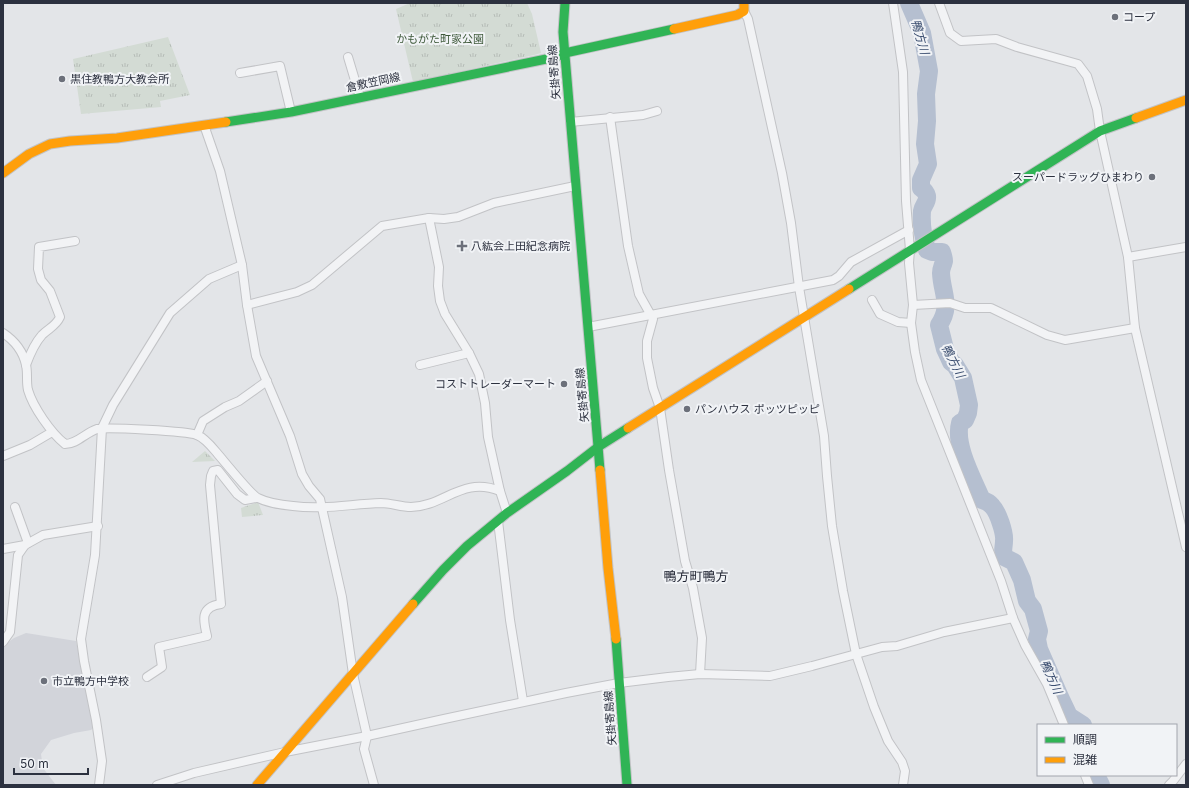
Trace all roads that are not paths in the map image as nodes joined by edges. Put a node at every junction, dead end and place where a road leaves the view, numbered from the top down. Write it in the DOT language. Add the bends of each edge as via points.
graph roads {
  1 [pos="565,3"];
  2 [pos="893,3"];
  3 [pos="939,3"];
  4 [pos="744,7"];
  5 [pos="565,53"];
  6 [pos="348,57"];
  7 [pos="240,73"];
  8 [pos="360,97"];
  9 [pos="1186,100"];
  10 [pos="657,111"];
  11 [pos="291,112"];
  12 [pos="610,117"];
  13 [pos="570,122"];
  14 [pos="204,125"];
  15 [pos="1100,131"];
  16 [pos="3,173"];
  17 [pos="575,186"];
  18 [pos="429,218"];
  19 [pos="909,230"];
  20 [pos="76,241"];
  21 [pos="1186,246"];
  22 [pos="910,250"];
  23 [pos="1128,257"];
  24 [pos="242,265"];
  25 [pos="799,287"];
  26 [pos="872,300"];
  27 [pos="247,305"];
  28 [pos="913,305"];
  29 [pos="651,315"];
  30 [pos="804,317"];
  31 [pos="911,323"];
  32 [pos="588,327"];
  33 [pos="1135,328"];
  34 [pos="3,333"];
  35 [pos="469,353"];
  36 [pos="26,365"];
  37 [pos="420,365"];
  38 [pos="267,381"];
  39 [pos="660,408"];
  40 [pos="102,428"];
  41 [pos="52,432"];
  42 [pos="197,435"];
  43 [pos="598,447"];
  44 [pos="3,456"];
  45 [pos="500,491"];
  46 [pos="256,498"];
  47 [pos="15,507"];
  48 [pos="321,508"];
  49 [pos="506,513"];
  50 [pos="498,521"];
  51 [pos="98,526"];
  52 [pos="26,544"];
  53 [pos="1186,547"];
  54 [pos="3,549"];
  55 [pos="1013,618"];
  56 [pos="3,642"];
  57 [pos="856,654"];
  58 [pos="353,674"];
  59 [pos="700,674"];
  60 [pos="147,677"];
  61 [pos="619,682"];
  62 [pos="523,701"];
  63 [pos="1064,724"];
  64 [pos="367,736"];
  65 [pos="285,752"];
  66 [pos="1186,764"];
  67 [pos="1177,776"];
  68 [pos="1177,776"];
  69 [pos="99,785"];
  70 [pos="158,785"];
  71 [pos="257,785"];
  72 [pos="374,785"];
  73 [pos="627,785"];
  74 [pos="903,785"];
  75 [pos="1169,785"];
  1 -- 5 [label="main road, 矢掛寄島線"];
  2 -- 19 [label="street" via="903,72"];
  3 -- 15 [label="street" via="950,33 962,41 996,38 1017,47 1078,64 1087,76 1097,109"];
  4 -- 5 [label="main road, 倉敷笠岡線" via="737,15"];
  4 -- 25 [label="street" via="782,173"];
  5 -- 8 [label="main road, 倉敷笠岡線" via="556,57"];
  5 -- 13 [label="main road, 矢掛寄島線"];
  6 -- 8 [label="street"];
  7 -- 11 [label="street" via="280,66"];
  8 -- 11 [label="main road, 倉敷笠岡線"];
  9 -- 15 [label="main road"];
  10 -- 12 [label="street" via="643,115"];
  11 -- 14 [label="main road, 倉敷笠岡線"];
  12 -- 13 [label="street"];
  12 -- 29 [label="street" via="638,294"];
  13 -- 17 [label="main road, 矢掛寄島線"];
  14 -- 16 [label="main road, 倉敷笠岡線" via="117,138 50,144 29,154"];
  14 -- 24 [label="street" via="220,171"];
  15 -- 22 [label="main road"];
  15 -- 23 [label="street"];
  17 -- 18 [label="street" via="494,203 458,217"];
  17 -- 32 [label="main road, 矢掛寄島線"];
  18 -- 27 [label="street" via="382,226 312,285 298,292"];
  18 -- 35 [label="street" via="439,267 440,301"];
  19 -- 22 [label="street"];
  19 -- 25 [label="street" via="851,262 833,280"];
  20 -- 36 [label="street" via="39,248 38,269 41,280 50,291 60,317 32,348"];
  21 -- 23 [label="street"];
  22 -- 28 [label="street"];
  22 -- 30 [label="main road"];
  23 -- 33 [label="street"];
  24 -- 27 [label="street"];
  24 -- 40 [label="street" via="209,279 170,313 113,405"];
  25 -- 29 [label="street"];
  25 -- 30 [label="street"];
  26 -- 31 [label="street" via="880,314 898,322"];
  27 -- 38 [label="street" via="256,356"];
  28 -- 31 [label="street"];
  28 -- 33 [label="street" via="950,304 965,308 991,308 1047,335 1065,340"];
  29 -- 32 [label="street"];
  29 -- 39 [label="street" via="653,319 647,341 647,358"];
  30 -- 39 [label="main road"];
  30 -- 57 [label="street" via="824,436 832,526"];
  31 -- 55 [label="street" via="921,380 1001,581"];
  32 -- 43 [label="main road, 矢掛寄島線"];
  33 -- 53 [label="street"];
  34 -- 36 [label="street" via="18,345"];
  35 -- 37 [label="street"];
  35 -- 45 [label="street" via="479,374 488,437"];
  36 -- 41 [label="street" via="32,400"];
  38 -- 42 [label="street" via="239,401 203,421"];
  38 -- 48 [label="street" via="290,436 302,474 320,499"];
  39 -- 43 [label="main road"];
  39 -- 59 [label="street" via="669,470 702,638"];
  40 -- 41 [label="street" via="71,444 65,444"];
  40 -- 42 [label="street"];
  40 -- 51 [label="street"];
  41 -- 44 [label="street"];
  42 -- 46 [label="street" via="209,444"];
  43 -- 49 [label="main road"];
  43 -- 61 [label="main road, 矢掛寄島線"];
  45 -- 48 [label="street" via="482,486 465,488 427,504 411,507 382,503"];
  45 -- 49 [label="street"];
  46 -- 48 [label="street" via="293,506"];
  46 -- 60 [label="street" via="245,500 218,470 214,471 210,485 221,604 207,610 203,622 207,636 159,647 162,667"];
  47 -- 52 [label="street"];
  48 -- 58 [label="street" via="342,597"];
  49 -- 50 [label="main road"];
  50 -- 58 [label="main road" via="443,570"];
  50 -- 62 [label="street"];
  51 -- 52 [label="street" via="43,535"];
  51 -- 69 [label="street" via="80,639 102,761"];
  52 -- 54 [label="street"];
  52 -- 56 [label="street" via="18,555 10,632"];
  55 -- 57 [label="street"];
  55 -- 63 [label="street" via="1047,684"];
  57 -- 59 [label="street" via="770,676"];
  57 -- 74 [label="street" via="888,741 906,771"];
  58 -- 64 [label="street"];
  58 -- 65 [label="main road"];
  59 -- 61 [label="street"];
  61 -- 62 [label="street"];
  61 -- 73 [label="main road, 矢掛寄島線"];
  62 -- 64 [label="street"];
  64 -- 65 [label="street"];
  64 -- 72 [label="street" via="364,749"];
  65 -- 70 [label="street" via="194,773"];
  65 -- 71 [label="main road"];
  66 -- 67 [label="street"];
  68 -- 75 [label="street"];
}
